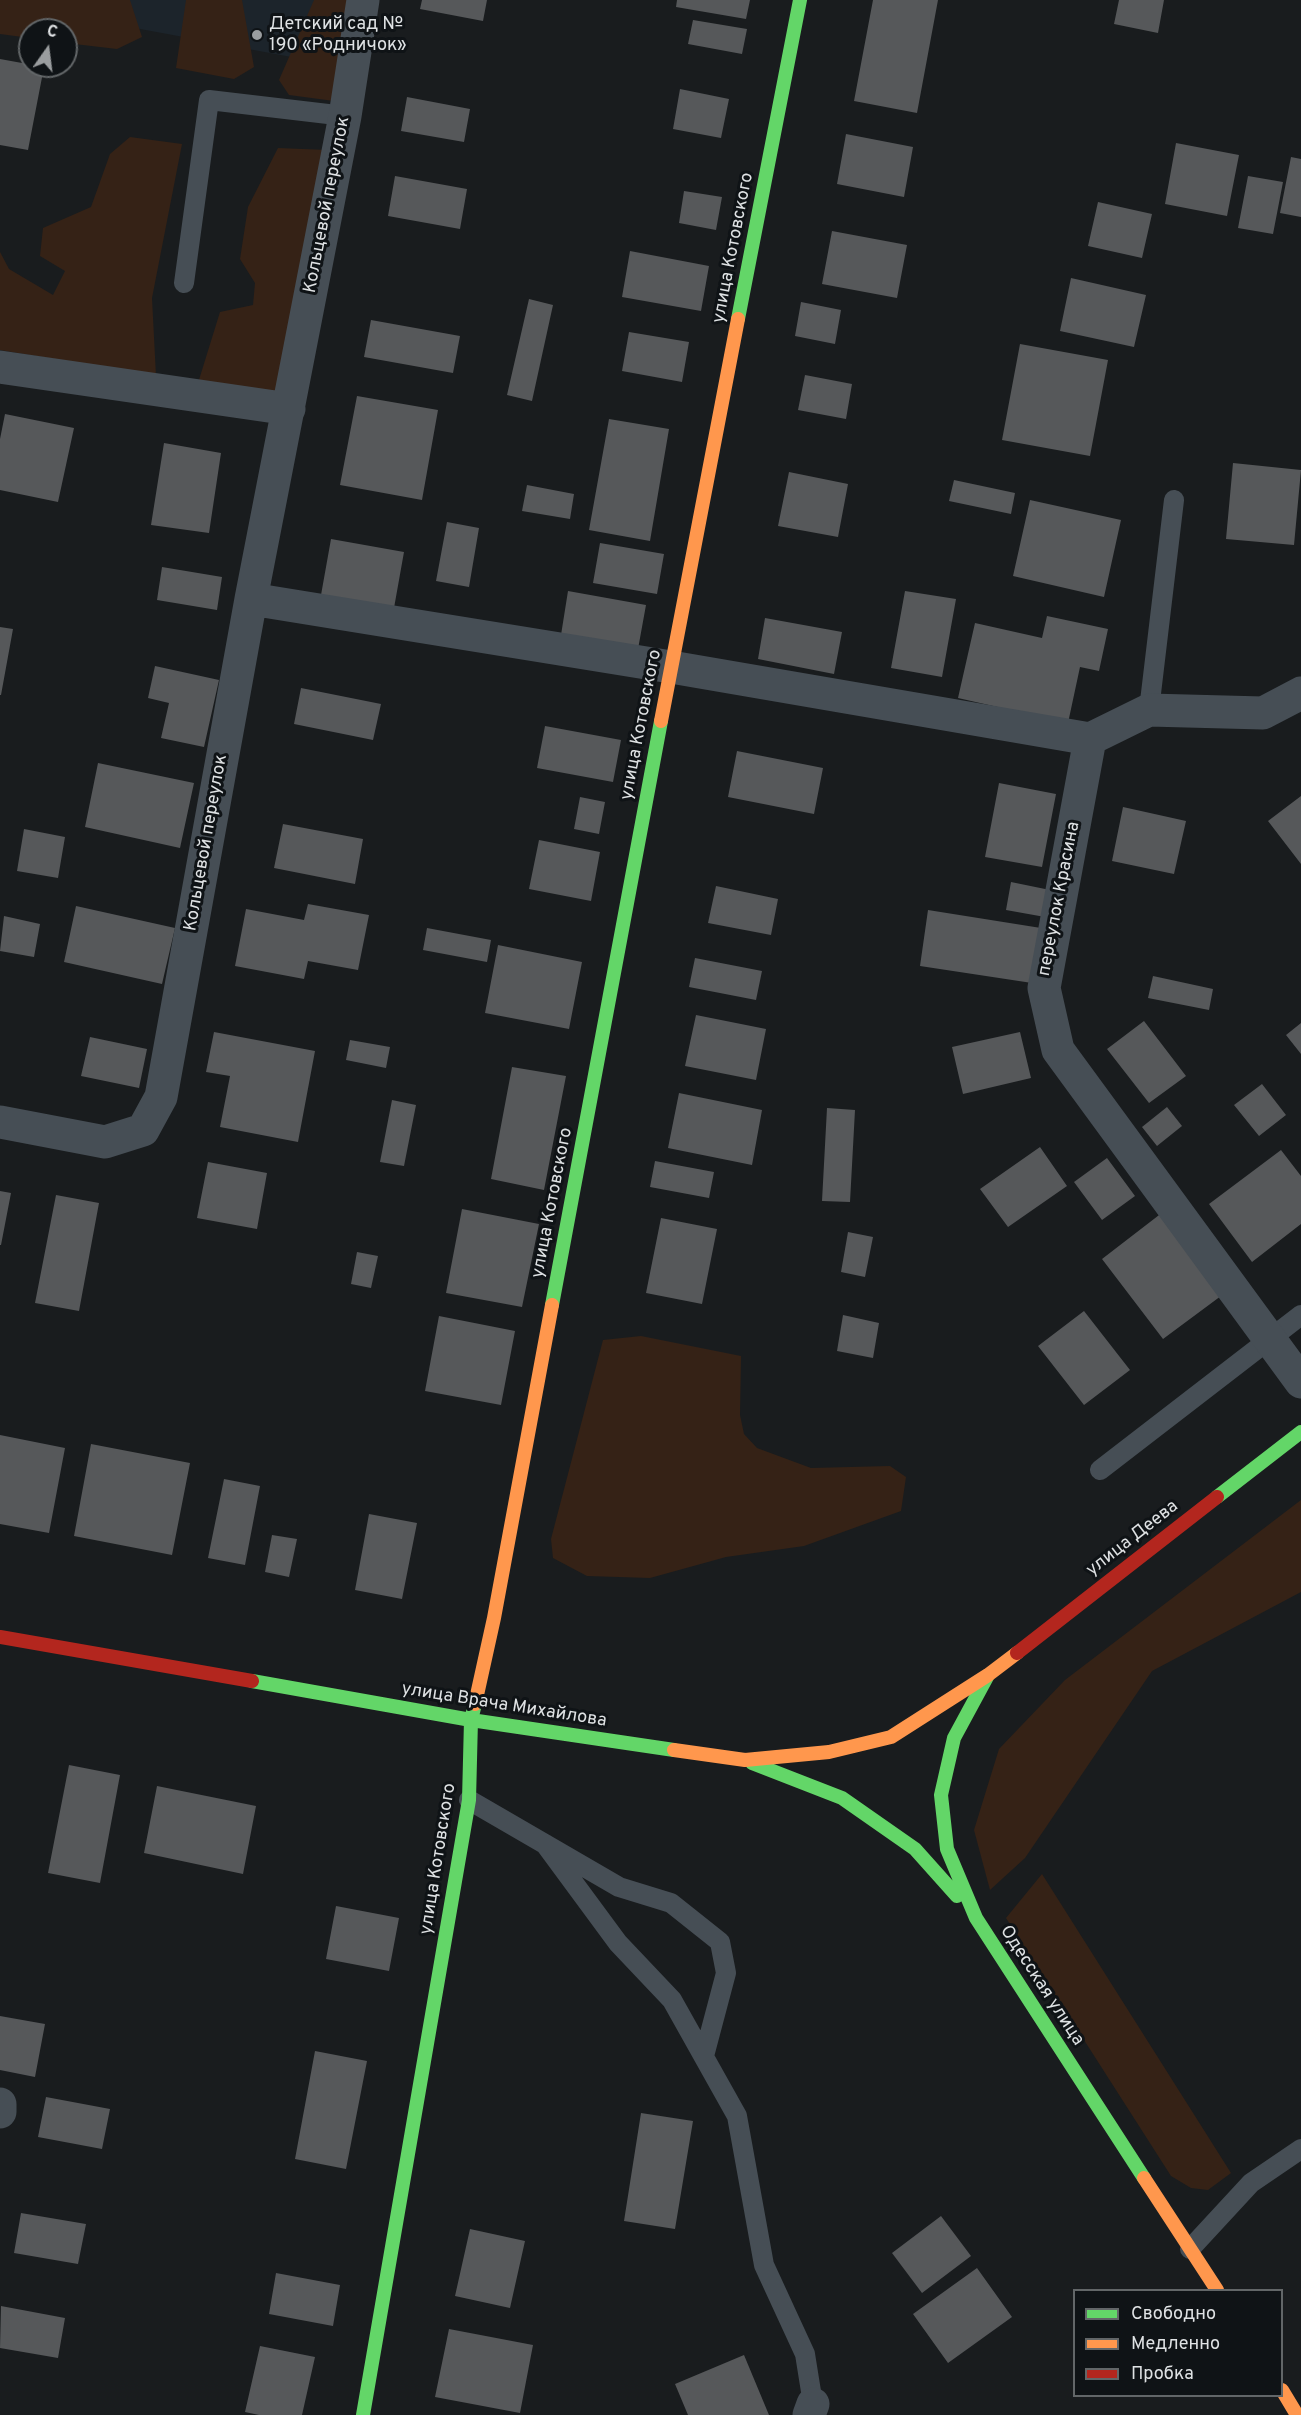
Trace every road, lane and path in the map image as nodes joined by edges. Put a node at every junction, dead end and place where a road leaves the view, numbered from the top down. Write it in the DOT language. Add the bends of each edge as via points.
graph roads {
  1 [pos="363,0"];
  2 [pos="800,0"];
  3 [pos="345,116"];
  4 [pos="184,283"];
  5 [pos="0,367"];
  6 [pos="289,409"];
  7 [pos="1174,500"];
  8 [pos="251,599"];
  9 [pos="671,667"];
  10 [pos="1301,693"];
  11 [pos="1149,710"];
  12 [pos="1090,739"];
  13 [pos="0,1122"];
  14 [pos="1301,1315"];
  15 [pos="1270,1339"];
  16 [pos="1301,1382"];
  17 [pos="1301,1432"];
  18 [pos="1100,1470"];
  19 [pos="0,1637"];
  20 [pos="988,1675"];
  21 [pos="471,1720"];
  22 [pos="745,1760"];
  23 [pos="469,1800"];
  24 [pos="545,1844"];
  25 [pos="976,1918"];
  26 [pos="704,2056"];
  27 [pos="1301,2150"];
  28 [pos="1190,2249"];
  29 [pos="1216,2289"];
  30 [pos="1283,2393"];
  31 [pos="811,2410"];
  32 [pos="363,2415"];
  33 [pos="1298,2415"];
  1 -- 3 [label="street, Кольцевой переулок"];
  2 -- 9 [label="main road, улица Котовского"];
  3 -- 4 [label="lane" via="209,100"];
  3 -- 6 [label="street, Кольцевой переулок"];
  5 -- 6 [label="street"];
  6 -- 8 [label="street, Кольцевой переулок"];
  7 -- 11 [label="lane"];
  8 -- 9 [label="street"];
  8 -- 13 [label="street, Кольцевой переулок" via="161,1097 143,1130 105,1142"];
  9 -- 12 [label="street"];
  9 -- 21 [label="main road, улица Котовского" via="496,1606"];
  10 -- 11 [label="street" via="1263,713"];
  11 -- 12 [label="street"];
  12 -- 15 [label="street, переулок Красина" via="1044,988 1058,1050"];
  14 -- 15 [label="lane"];
  15 -- 16 [label="street, переулок Красина"];
  15 -- 18 [label="lane"];
  17 -- 20 [label="main road, улица Деева"];
  19 -- 21 [label="main road, улица Врача Михайлова"];
  20 -- 22 [label="main road, улица Врача Михайлова" via="891,1737 830,1752"];
  20 -- 25 [label="main road, Одесская улица" via="954,1738 941,1795 947,1849"];
  21 -- 22 [label="main road, улица Врача Михайлова"];
  21 -- 23 [label="main road, улица Котовского"];
  22 -- 25 [label="main road" via="842,1798 915,1849"];
  23 -- 24 [label="lane"];
  23 -- 32 [label="main road, улица Котовского"];
  24 -- 26 [label="lane" via="618,1944 672,2001"];
  24 -- 26 [label="lane" via="619,1887 670,1903 720,1942 726,1973"];
  25 -- 28 [label="main road, Одесская улица"];
  26 -- 31 [label="lane" via="737,2116 764,2265 805,2354"];
  27 -- 28 [label="lane" via="1251,2183"];
  28 -- 29 [label="main road, Одесская улица"];
  30 -- 33 [label="main road"];
}
